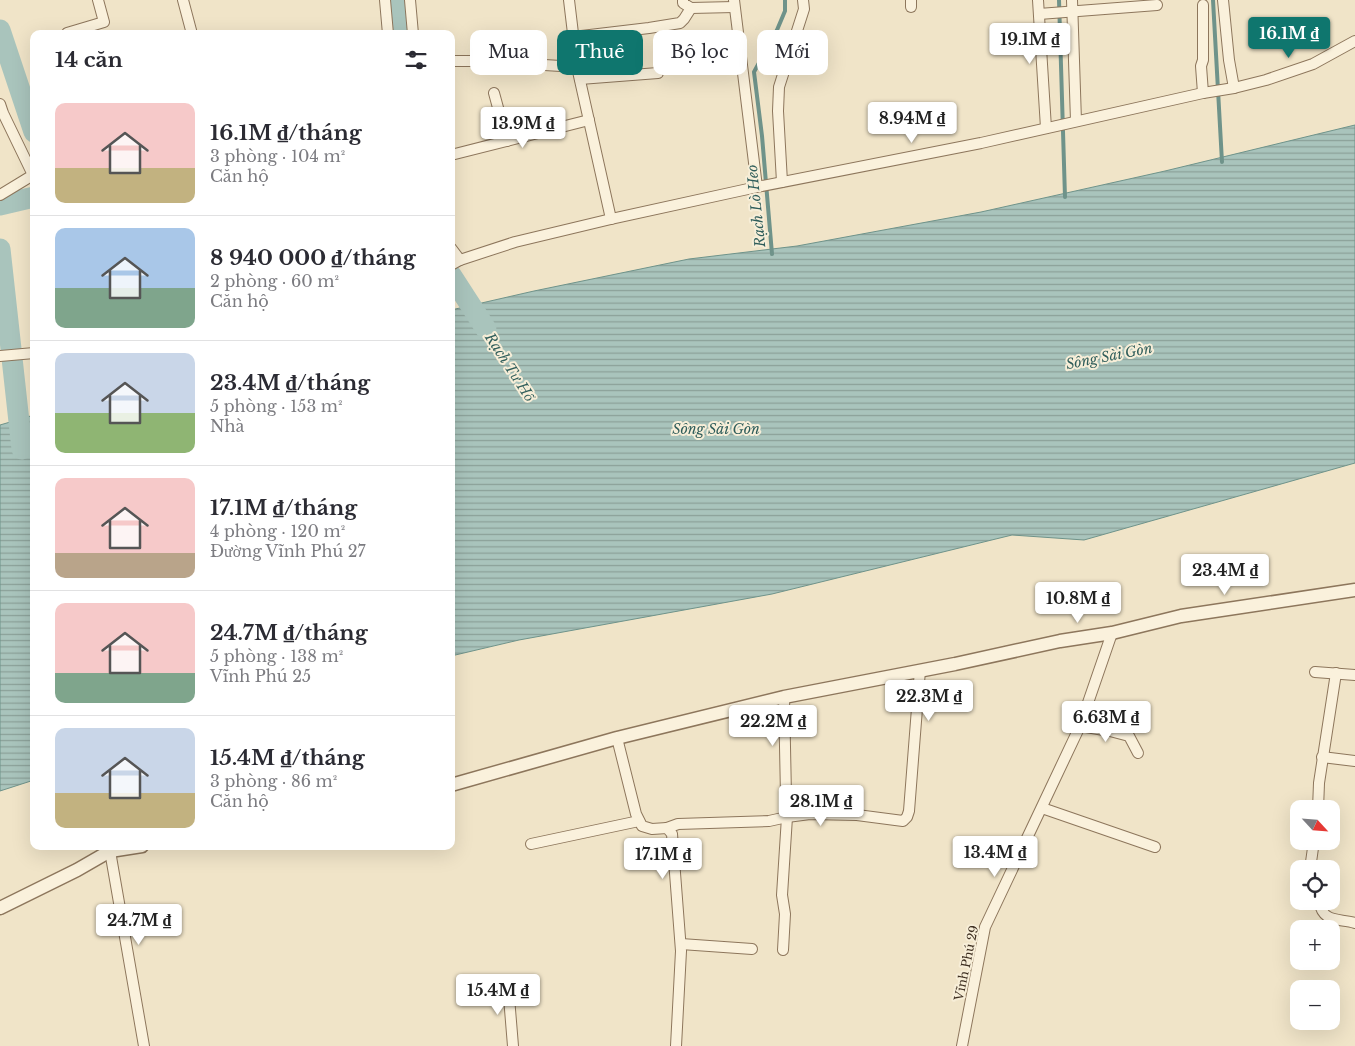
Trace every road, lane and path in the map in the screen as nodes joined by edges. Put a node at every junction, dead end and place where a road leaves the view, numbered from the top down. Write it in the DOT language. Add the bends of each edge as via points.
graph roads {
  1 [pos="98,0"];
  2 [pos="183,0"];
  3 [pos="385,0"];
  4 [pos="410,0"];
  5 [pos="569,0"];
  6 [pos="683,0"];
  7 [pos="803,0"];
  8 [pos="1038,0"];
  9 [pos="1072,0"];
  10 [pos="1223,0"];
  11 [pos="734,3"];
  12 [pos="1157,5"];
  13 [pos="1203,5"];
  14 [pos="691,8"];
  15 [pos="1070,12"];
  16 [pos="1039,14"];
  17 [pos="77,30"];
  18 [pos="191,30"];
  19 [pos="388,30"];
  20 [pos="413,30"];
  21 [pos="572,30"];
  22 [pos="632,30"];
  23 [pos="1355,41"];
  24 [pos="455,61"];
  25 [pos="557,66"];
  26 [pos="653,73"];
  27 [pos="579,75"];
  28 [pos="580,79"];
  29 [pos="1230,89"];
  30 [pos="1207,92"];
  31 [pos="494,93"];
  32 [pos="0,104"];
  33 [pos="589,120"];
  34 [pos="1073,122"];
  35 [pos="1051,127"];
  36 [pos="507,141"];
  37 [pos="455,155"];
  38 [pos="30,169"];
  39 [pos="30,177"];
  40 [pos="778,182"];
  41 [pos="758,186"];
  42 [pos="0,195"];
  43 [pos="612,219"];
  44 [pos="455,263"];
  45 [pos="30,353"];
  46 [pos="0,356"];
  47 [pos="1355,590"];
  48 [pos="1107,634"];
  49 [pos="920,670"];
  50 [pos="1315,672"];
  51 [pos="1336,674"];
  52 [pos="1355,675"];
  53 [pos="784,697"];
  54 [pos="1080,726"];
  55 [pos="617,738"];
  56 [pos="1138,753"];
  57 [pos="1322,757"];
  58 [pos="1355,761"];
  59 [pos="455,784"];
  60 [pos="786,796"];
  61 [pos="1318,800"];
  62 [pos="1042,808"];
  63 [pos="787,817"];
  64 [pos="639,821"];
  65 [pos="667,828"];
  66 [pos="530,844"];
  67 [pos="1155,848"];
  68 [pos="116,850"];
  69 [pos="110,851"];
  70 [pos="0,908"];
  71 [pos="1322,910"];
  72 [pos="1355,922"];
  73 [pos="681,944"];
  74 [pos="752,949"];
  75 [pos="782,950"];
  76 [pos="508,985"];
  77 [pos="144,1046"];
  78 [pos="513,1046"];
  79 [pos="676,1046"];
  80 [pos="962,1046"];
  1 -- 17 [label="street" via="104,22"];
  2 -- 18 [label="street"];
  3 -- 19 [label="street"];
  4 -- 20 [label="street"];
  5 -- 21 [label="street"];
  6 -- 14 [label="street"];
  7 -- 40 [label="street" via="804,9 779,88"];
  8 -- 16 [label="street"];
  9 -- 15 [label="street"];
  10 -- 29 [label="street"];
  11 -- 14 [label="street"];
  11 -- 41 [label="street"];
  12 -- 15 [label="street"];
  13 -- 30 [label="street" via="1201,66"];
  14 -- 22 [label="street" via="680,22"];
  15 -- 16 [label="street"];
  15 -- 34 [label="street"];
  16 -- 35 [label="street"];
  23 -- 29 [label="street" via="1313,64"];
  24 -- 25 [label="street"];
  26 -- 28 [label="street"];
  27 -- 28 [label="street"];
  28 -- 33 [label="street"];
  29 -- 30 [label="street"];
  30 -- 34 [label="street"];
  31 -- 36 [label="street"];
  32 -- 38 [label="street"];
  33 -- 36 [label="street"];
  33 -- 43 [label="street"];
  34 -- 35 [label="street"];
  35 -- 40 [label="street"];
  36 -- 37 [label="street"];
  39 -- 42 [label="street"];
  40 -- 41 [label="street"];
  41 -- 43 [label="street"];
  43 -- 44 [label="street" via="515,242"];
  45 -- 46 [label="street"];
  47 -- 48 [label="street" via="1181,616"];
  48 -- 49 [label="street"];
  48 -- 54 [label="street, Vĩnh Phú 29"];
  49 -- 53 [label="street"];
  49 -- 63 [label="street" via="907,817 903,821 810,814"];
  50 -- 51 [label="street"];
  51 -- 52 [label="street"];
  51 -- 57 [label="street"];
  53 -- 55 [label="street"];
  53 -- 60 [label="street"];
  54 -- 56 [label="street" via="1129,736"];
  54 -- 62 [label="street, Vĩnh Phú 29"];
  55 -- 59 [label="street"];
  55 -- 64 [label="street"];
  57 -- 58 [label="street"];
  57 -- 61 [label="street"];
  62 -- 67 [label="street"];
  62 -- 80 [label="street, Vĩnh Phú 29" via="985,927"];
  63 -- 65 [label="street" via="769,821 678,824"];
  63 -- 75 [label="street"];
  64 -- 65 [label="street" via="642,826 652,829"];
  64 -- 66 [label="street"];
  65 -- 73 [label="street" via="672,834"];
  68 -- 69 [label="street"];
  69 -- 70 [label="street"];
  69 -- 77 [label="street"];
  71 -- 72 [label="street" via="1335,920"];
  73 -- 74 [label="street"];
  73 -- 79 [label="street"];
  76 -- 78 [label="street"];
}
